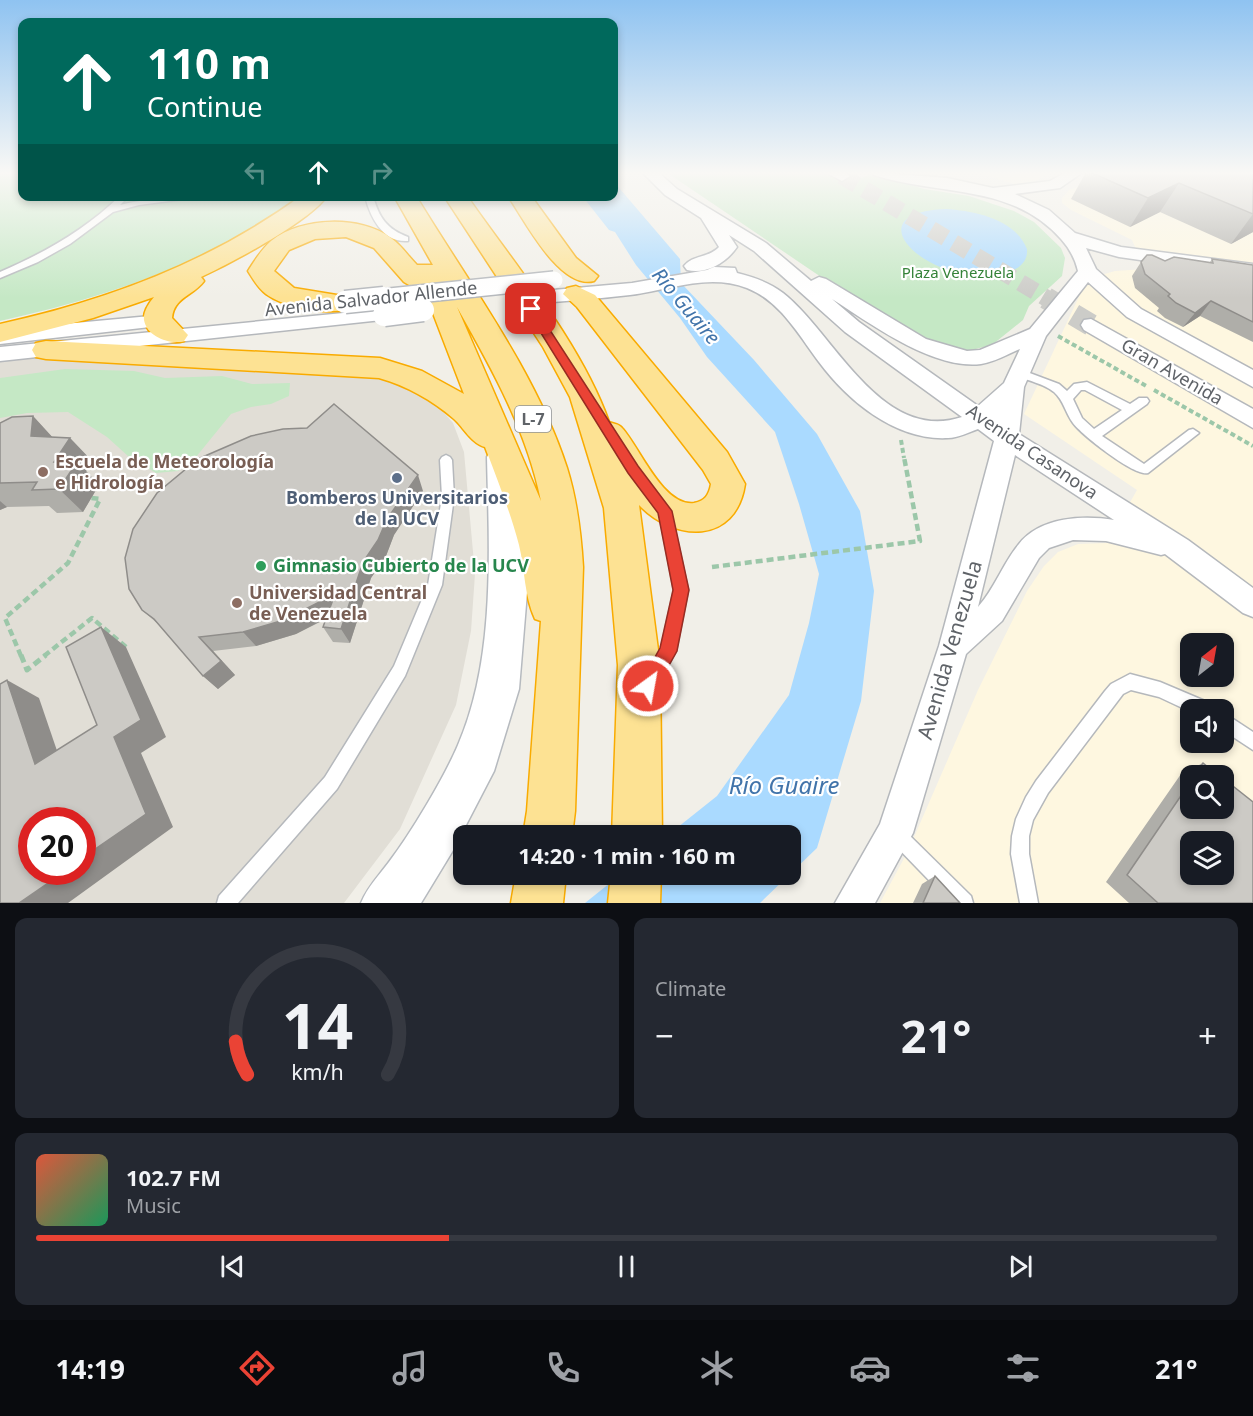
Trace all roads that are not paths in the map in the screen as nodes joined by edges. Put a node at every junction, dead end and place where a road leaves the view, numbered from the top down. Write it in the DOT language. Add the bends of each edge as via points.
graph roads {
  1 [pos="106,214"];
  2 [pos="292,214"];
  3 [pos="301,214"];
  4 [pos="373,214"];
  5 [pos="395,214"];
  6 [pos="416,214"];
  7 [pos="467,214"];
  8 [pos="517,214"];
  9 [pos="532,214"];
  10 [pos="707,214"];
  11 [pos="709,214"];
  12 [pos="1043,214"];
  13 [pos="1051,214"];
  14 [pos="1052,219"];
  15 [pos="1068,236"];
  16 [pos="405,239"];
  17 [pos="770,254"];
  18 [pos="1253,262"];
  19 [pos="1225,266"];
  20 [pos="708,269"];
  21 [pos="1087,270"];
  22 [pos="1253,270"];
  23 [pos="0,275"];
  24 [pos="1253,278"];
  25 [pos="564,285"];
  26 [pos="437,291"];
  27 [pos="815,295"];
  28 [pos="343,302"];
  29 [pos="166,328"];
  30 [pos="1040,331"];
  31 [pos="0,335"];
  32 [pos="46,350"];
  33 [pos="0,354"];
  34 [pos="1016,379"];
  35 [pos="1253,380"];
  36 [pos="585,397"];
  37 [pos="1067,398"];
  38 [pos="1143,401"];
  39 [pos="1253,405"];
  40 [pos="1131,410"];
  41 [pos="982,418"];
  42 [pos="1253,420"];
  43 [pos="1193,433"];
  44 [pos="1094,435"];
  45 [pos="1007,438"];
  46 [pos="504,456"];
  47 [pos="446,460"];
  48 [pos="665,511"];
  49 [pos="1178,548"];
  50 [pos="1253,604"];
  51 [pos="954,646"];
  52 [pos="558,671"];
  53 [pos="639,697"];
  54 [pos="1181,699"];
  55 [pos="1234,728"];
  56 [pos="1253,742"];
  57 [pos="638,818"];
  58 [pos="549,823"];
  59 [pos="895,833"];
  60 [pos="539,885"];
  61 [pos="635,885"];
  62 [pos="226,903"];
  63 [pos="387,903"];
  64 [pos="537,903"];
  65 [pos="634,903"];
  66 [pos="854,903"];
  67 [pos="964,903"];
  68 [pos="1029,903"];
  1 -- 23 [label="lane" via="60,247"];
  2 -- 31 [label="highway" via="273,229 200,267 108,303"];
  3 -- 29 [label="highway" via="278,232 177,289 159,306"];
  4 -- 16 [label="lane" via="375,221"];
  5 -- 16 [label="highway"];
  6 -- 52 [label="highway, L-7" via="525,402 544,446 564,529"];
  7 -- 36 [label="highway" via="557,346"];
  8 -- 25 [label="highway"];
  9 -- 25 [label="highway" via="567,263"];
  10 -- 20 [label="street, Avenida Salvador Allende" via="728,248"];
  11 -- 17 [label="street"];
  12 -- 14 [label="street"];
  13 -- 14 [label="street"];
  14 -- 15 [label="street"];
  15 -- 19 [label="street" via="1119,252"];
  15 -- 21 [label="street" via="1082,254"];
  16 -- 26 [label="highway"];
  17 -- 27 [label="street, Avenida Casanova"];
  17 -- 30 [label="street" via="896,333 930,349 967,358 983,357"];
  18 -- 19 [label="street"];
  19 -- 22 [label="street"];
  20 -- 25 [label="street, Avenida Salvador Allende" via="631,281"];
  20 -- 27 [label="street, Avenida Casanova" via="767,273"];
  20 -- 41 [label="street" via="775,295 833,365 883,412 906,424 939,431 954,431"];
  21 -- 24 [label="street" via="1140,265"];
  21 -- 30 [label="street"];
  21 -- 35 [label="street" via="1134,313"];
  25 -- 28 [label="street, Avenida Salvador Allende, bridge"];
  25 -- 29 [label="street, Avenida Salvador Allende, bridge" via="384,315"];
  25 -- 48 [label="highway" via="586,302 728,484 727,495 716,511 692,519"];
  26 -- 28 [label="highway" via="413,276 378,240 350,232 324,230 294,238 264,262 261,271 265,279 286,295"];
  26 -- 46 [label="highway"];
  27 -- 41 [label="street, Avenida Casanova" via="852,327"];
  28 -- 29 [label="street, Avenida Salvador Allende"];
  29 -- 31 [label="street, Avenida Salvador Allende"];
  29 -- 32 [label="street"];
  30 -- 34 [label="street"];
  32 -- 33 [label="street"];
  32 -- 46 [label="highway" via="284,362 398,373 453,400 473,417"];
  34 -- 37 [label="lane" via="1055,387"];
  34 -- 41 [label="street"];
  34 -- 45 [label="street, Avenida Venezuela"];
  36 -- 48 [label="highway"];
  36 -- 53 [label="highway" via="622,508"];
  37 -- 40 [label="lane" via="1078,387 1087,386"];
  37 -- 44 [label="lane" via="1077,420"];
  38 -- 40 [label="lane"];
  39 -- 42 [label="street, Gran Avenida" via="1096,321"];
  40 -- 44 [label="lane"];
  41 -- 45 [label="street, Avenida Casanova"];
  43 -- 44 [label="lane" via="1144,470"];
  45 -- 49 [label="street, Avenida Casanova"];
  45 -- 51 [label="street, Avenida Venezuela"];
  46 -- 52 [label="highway" via="538,548"];
  46 -- 63 [label="main road" via="509,580 498,689 478,755 435,835 407,880"];
  47 -- 62 [label="lane" via="448,497 435,585 400,671 331,783"];
  48 -- 53 [label="lane" via="681,590 668,651"];
  49 -- 50 [label="street, Avenida Casanova"];
  49 -- 51 [label="street" via="1100,529 1055,531 1026,551 990,615"];
  51 -- 59 [label="street, Avenida Venezuela"];
  52 -- 58 [label="highway, L-7"];
  53 -- 57 [label="highway"];
  54 -- 68 [label="lane" via="1130,682 1112,695 1043,783 1025,813 1019,844 1020,870"];
  55 -- 56 [label="lane"];
  59 -- 66 [label="street, Avenida Venezuela"];
  59 -- 67 [label="lane"];
  60 -- 64 [label="highway"];
  61 -- 65 [label="highway"];
}
